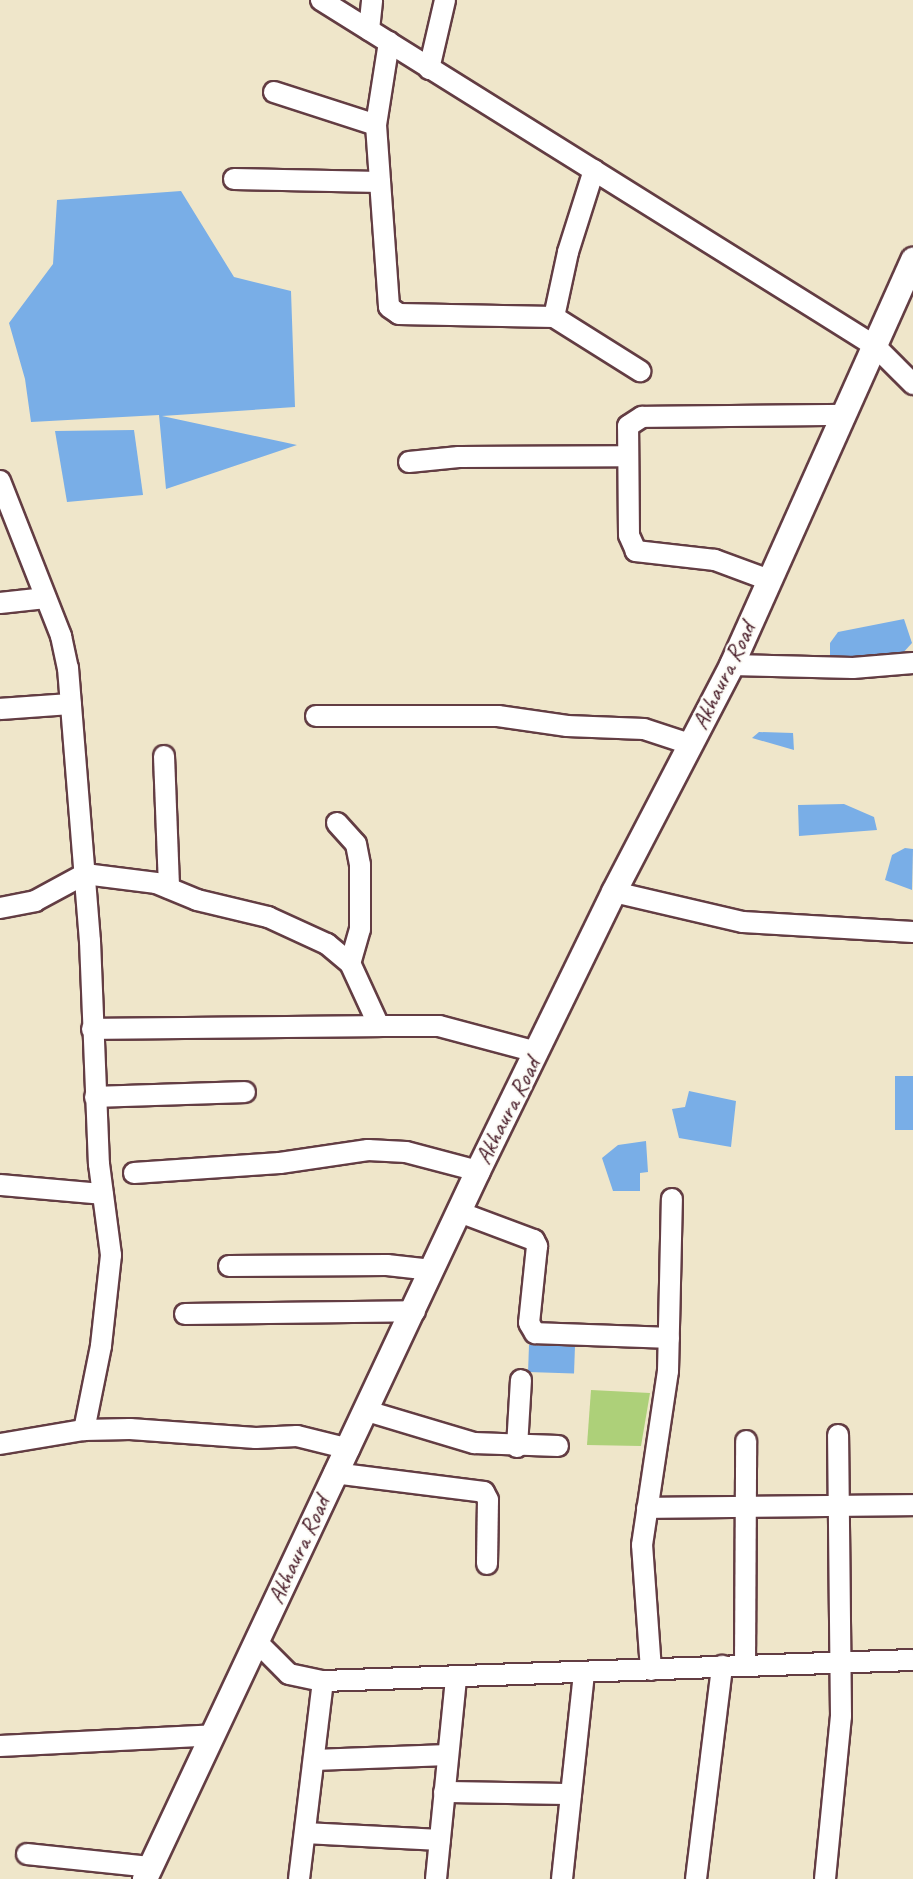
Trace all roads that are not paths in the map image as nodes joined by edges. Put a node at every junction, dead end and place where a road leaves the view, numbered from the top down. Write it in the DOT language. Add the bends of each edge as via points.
graph roads {
  1 [pos="321,0"];
  2 [pos="372,0"];
  3 [pos="445,0"];
  4 [pos="369,30"];
  5 [pos="389,42"];
  6 [pos="429,69"];
  7 [pos="274,92"];
  8 [pos="376,126"];
  9 [pos="594,170"];
  10 [pos="234,179"];
  11 [pos="380,182"];
  12 [pos="913,260"];
  13 [pos="554,317"];
  14 [pos="875,346"];
  15 [pos="640,371"];
  16 [pos="913,384"];
  17 [pos="842,415"];
  18 [pos="626,456"];
  19 [pos="409,462"];
  20 [pos="0,481"];
  21 [pos="769,580"];
  22 [pos="46,598"];
  23 [pos="0,603"];
  24 [pos="913,663"];
  25 [pos="732,665"];
  26 [pos="71,704"];
  27 [pos="0,709"];
  28 [pos="316,716"];
  29 [pos="690,744"];
  30 [pos="164,756"];
  31 [pos="337,823"];
  32 [pos="85,874"];
  33 [pos="169,888"];
  34 [pos="614,892"];
  35 [pos="0,908"];
  36 [pos="913,932"];
  37 [pos="350,963"];
  38 [pos="379,1026"];
  39 [pos="92,1029"];
  40 [pos="537,1052"];
  41 [pos="245,1092"];
  42 [pos="95,1096"];
  43 [pos="478,1171"];
  44 [pos="134,1173"];
  45 [pos="0,1185"];
  46 [pos="103,1194"];
  47 [pos="672,1199"];
  48 [pos="459,1212"];
  49 [pos="230,1266"];
  50 [pos="432,1270"];
  51 [pos="415,1311"];
  52 [pos="185,1314"];
  53 [pos="669,1338"];
  54 [pos="521,1380"];
  55 [pos="367,1411"];
  56 [pos="84,1430"];
  57 [pos="838,1436"];
  58 [pos="746,1441"];
  59 [pos="0,1444"];
  60 [pos="558,1446"];
  61 [pos="517,1447"];
  62 [pos="349,1449"];
  63 [pos="334,1473"];
  64 [pos="913,1505"];
  65 [pos="839,1506"];
  66 [pos="647,1508"];
  67 [pos="744,1508"];
  68 [pos="487,1564"];
  69 [pos="257,1642"];
  70 [pos="913,1660"];
  71 [pos="841,1661"];
  72 [pos="745,1665"];
  73 [pos="722,1666"];
  74 [pos="651,1670"];
  75 [pos="584,1673"];
  76 [pos="456,1678"];
  77 [pos="323,1681"];
  78 [pos="214,1735"];
  79 [pos="0,1746"];
  80 [pos="448,1755"];
  81 [pos="314,1760"];
  82 [pos="444,1792"];
  83 [pos="571,1794"];
  84 [pos="305,1833"];
  85 [pos="440,1840"];
  86 [pos="27,1854"];
  87 [pos="148,1873"];
  88 [pos="299,1879"];
  89 [pos="436,1879"];
  90 [pos="562,1879"];
  91 [pos="696,1879"];
  92 [pos="825,1879"];
  1 -- 4 [label="street"];
  2 -- 4 [label="street"];
  3 -- 6 [label="street"];
  4 -- 5 [label="street"];
  5 -- 6 [label="street"];
  5 -- 8 [label="street"];
  6 -- 9 [label="street"];
  7 -- 8 [label="street"];
  8 -- 11 [label="street"];
  9 -- 13 [label="street" via="568,252"];
  9 -- 14 [label="street"];
  10 -- 11 [label="street"];
  11 -- 13 [label="street" via="387,300 393,312"];
  12 -- 14 [label="main road, Akhaura Road"];
  13 -- 15 [label="street"];
  14 -- 16 [label="street"];
  14 -- 17 [label="main road, Akhaura Road"];
  17 -- 18 [label="street" via="642,417 628,426"];
  17 -- 21 [label="main road, Akhaura Road"];
  18 -- 19 [label="street" via="459,457"];
  18 -- 21 [label="street" via="629,535 636,551 715,560"];
  20 -- 22 [label="street"];
  21 -- 25 [label="main road, Akhaura Road"];
  22 -- 23 [label="street"];
  22 -- 26 [label="street" via="65,653"];
  24 -- 25 [label="street" via="853,668"];
  25 -- 29 [label="main road, Akhaura Road"];
  26 -- 27 [label="street"];
  26 -- 32 [label="street"];
  28 -- 29 [label="street" via="498,716 567,726 644,729"];
  29 -- 34 [label="main road, Akhaura Road"];
  30 -- 33 [label="street"];
  31 -- 37 [label="street" via="356,844 360,865 360,928"];
  32 -- 33 [label="street" via="139,879"];
  32 -- 35 [label="street" via="35,901"];
  32 -- 39 [label="street"];
  33 -- 37 [label="street" via="300,929"];
  34 -- 36 [label="street" via="743,922"];
  34 -- 40 [label="main road, Akhaura Road"];
  37 -- 38 [label="street"];
  38 -- 39 [label="street"];
  38 -- 40 [label="street" via="439,1026"];
  39 -- 42 [label="street"];
  40 -- 43 [label="main road, Akhaura Road"];
  41 -- 42 [label="street"];
  42 -- 46 [label="street"];
  43 -- 44 [label="street" via="406,1152 368,1150 280,1163"];
  43 -- 48 [label="main road, Akhaura Road"];
  45 -- 46 [label="street"];
  46 -- 56 [label="street" via="111,1255 110,1282"];
  47 -- 53 [label="street"];
  48 -- 50 [label="main road, Akhaura Road"];
  48 -- 53 [label="street" via="534,1240 537,1246 529,1323 536,1334"];
  49 -- 50 [label="street" via="387,1265"];
  50 -- 51 [label="main road, Akhaura Road"];
  51 -- 52 [label="street"];
  51 -- 55 [label="main road, Akhaura Road"];
  53 -- 66 [label="street" via="664,1416"];
  54 -- 61 [label="street"];
  55 -- 61 [label="street" via="457,1440"];
  55 -- 62 [label="main road, Akhaura Road"];
  56 -- 59 [label="street"];
  56 -- 62 [label="street" via="151,1430 256,1438 297,1436"];
  57 -- 65 [label="street"];
  58 -- 67 [label="street"];
  60 -- 61 [label="street"];
  62 -- 63 [label="main road, Akhaura Road"];
  63 -- 68 [label="street" via="484,1492 488,1500"];
  63 -- 69 [label="main road, Akhaura Road"];
  64 -- 65 [label="street"];
  65 -- 67 [label="street"];
  65 -- 71 [label="street"];
  66 -- 67 [label="street"];
  66 -- 74 [label="street" via="642,1589"];
  67 -- 72 [label="street"];
  69 -- 77 [label="street" via="289,1674"];
  69 -- 78 [label="main road, Akhaura Road"];
  70 -- 71 [label="street"];
  71 -- 72 [label="street"];
  71 -- 92 [label="street" via="838,1765"];
  72 -- 73 [label="street"];
  73 -- 74 [label="street"];
  73 -- 91 [label="street"];
  74 -- 75 [label="street"];
  75 -- 76 [label="street"];
  75 -- 83 [label="street"];
  76 -- 77 [label="street"];
  76 -- 80 [label="street"];
  77 -- 81 [label="street"];
  78 -- 79 [label="street"];
  78 -- 87 [label="main road, Akhaura Road"];
  80 -- 81 [label="street"];
  80 -- 82 [label="street"];
  81 -- 84 [label="street"];
  82 -- 83 [label="street"];
  82 -- 85 [label="street"];
  83 -- 90 [label="street"];
  84 -- 85 [label="street"];
  84 -- 88 [label="street"];
  85 -- 89 [label="street"];
  86 -- 87 [label="street"];
}
